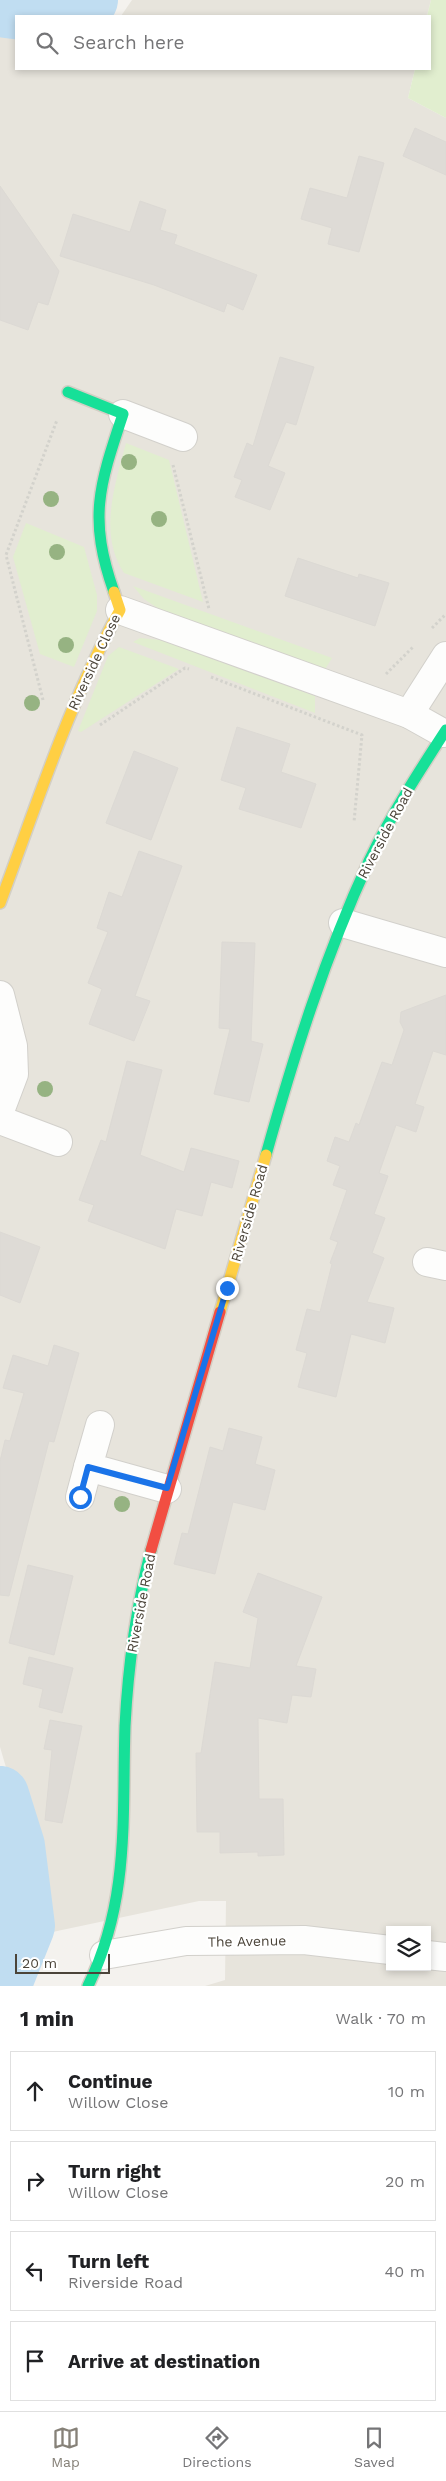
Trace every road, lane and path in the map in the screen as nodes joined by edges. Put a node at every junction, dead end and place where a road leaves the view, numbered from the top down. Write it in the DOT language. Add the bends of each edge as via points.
graph roads {
  1 [pos="68,392"];
  2 [pos="122,414"];
  3 [pos="184,437"];
  4 [pos="120,610"];
  5 [pos="217,612"];
  6 [pos="446,614"];
  7 [pos="428,632"];
  8 [pos="416,644"];
  9 [pos="446,656"];
  10 [pos="194,671"];
  11 [pos="380,671"];
  12 [pos="203,674"];
  13 [pos="408,714"];
  14 [pos="445,732"];
  15 [pos="63,733"];
  16 [pos="374,849"];
  17 [pos="0,903"];
  18 [pos="343,923"];
  19 [pos="446,953"];
  20 [pos="0,995"];
  21 [pos="0,1111"];
  22 [pos="0,1120"];
  23 [pos="58,1142"];
  24 [pos="100,1425"];
  25 [pos="88,1467"];
  26 [pos="167,1488"];
  27 [pos="80,1497"];
  28 [pos="386,1950"];
  29 [pos="104,1955"];
  30 [pos="431,1955"];
  31 [pos="446,1957"];
  32 [pos="88,1986"];
  1 -- 2 [label="street"];
  1 -- 15 [label="path" via="6,555 48,718"];
  2 -- 3 [label="street"];
  2 -- 4 [label="street, Riverside Close" via="104,472 98,522 106,571"];
  3 -- 5 [label="path" via="172,464 208,609"];
  4 -- 13 [label="street"];
  4 -- 15 [label="street, Riverside Close" via="96,652"];
  6 -- 7 [label="path"];
  8 -- 11 [label="path" via="388,674"];
  9 -- 13 [label="street"];
  10 -- 15 [label="path" via="186,668 81,738"];
  12 -- 16 [label="path" via="362,735 353,834"];
  13 -- 14 [label="street"];
  14 -- 16 [label="street, Riverside Road" via="392,814"];
  15 -- 17 [label="street, Riverside Close"];
  16 -- 18 [label="street, Riverside Road"];
  18 -- 19 [label="street"];
  18 -- 26 [label="street, Riverside Road" via="311,1007"];
  20 -- 21 [label="street" via="13,1046 14,1074"];
  22 -- 23 [label="street"];
  24 -- 25 [label="street"];
  25 -- 26 [label="street"];
  25 -- 27 [label="street"];
  26 -- 29 [label="street, Riverside Road" via="133,1634 126,1723 121,1879 115,1918"];
  28 -- 29 [label="street, The Avenue" via="304,1940 206,1941"];
  29 -- 32 [label="street, Riverside Road"];
  30 -- 31 [label="street"];
}
